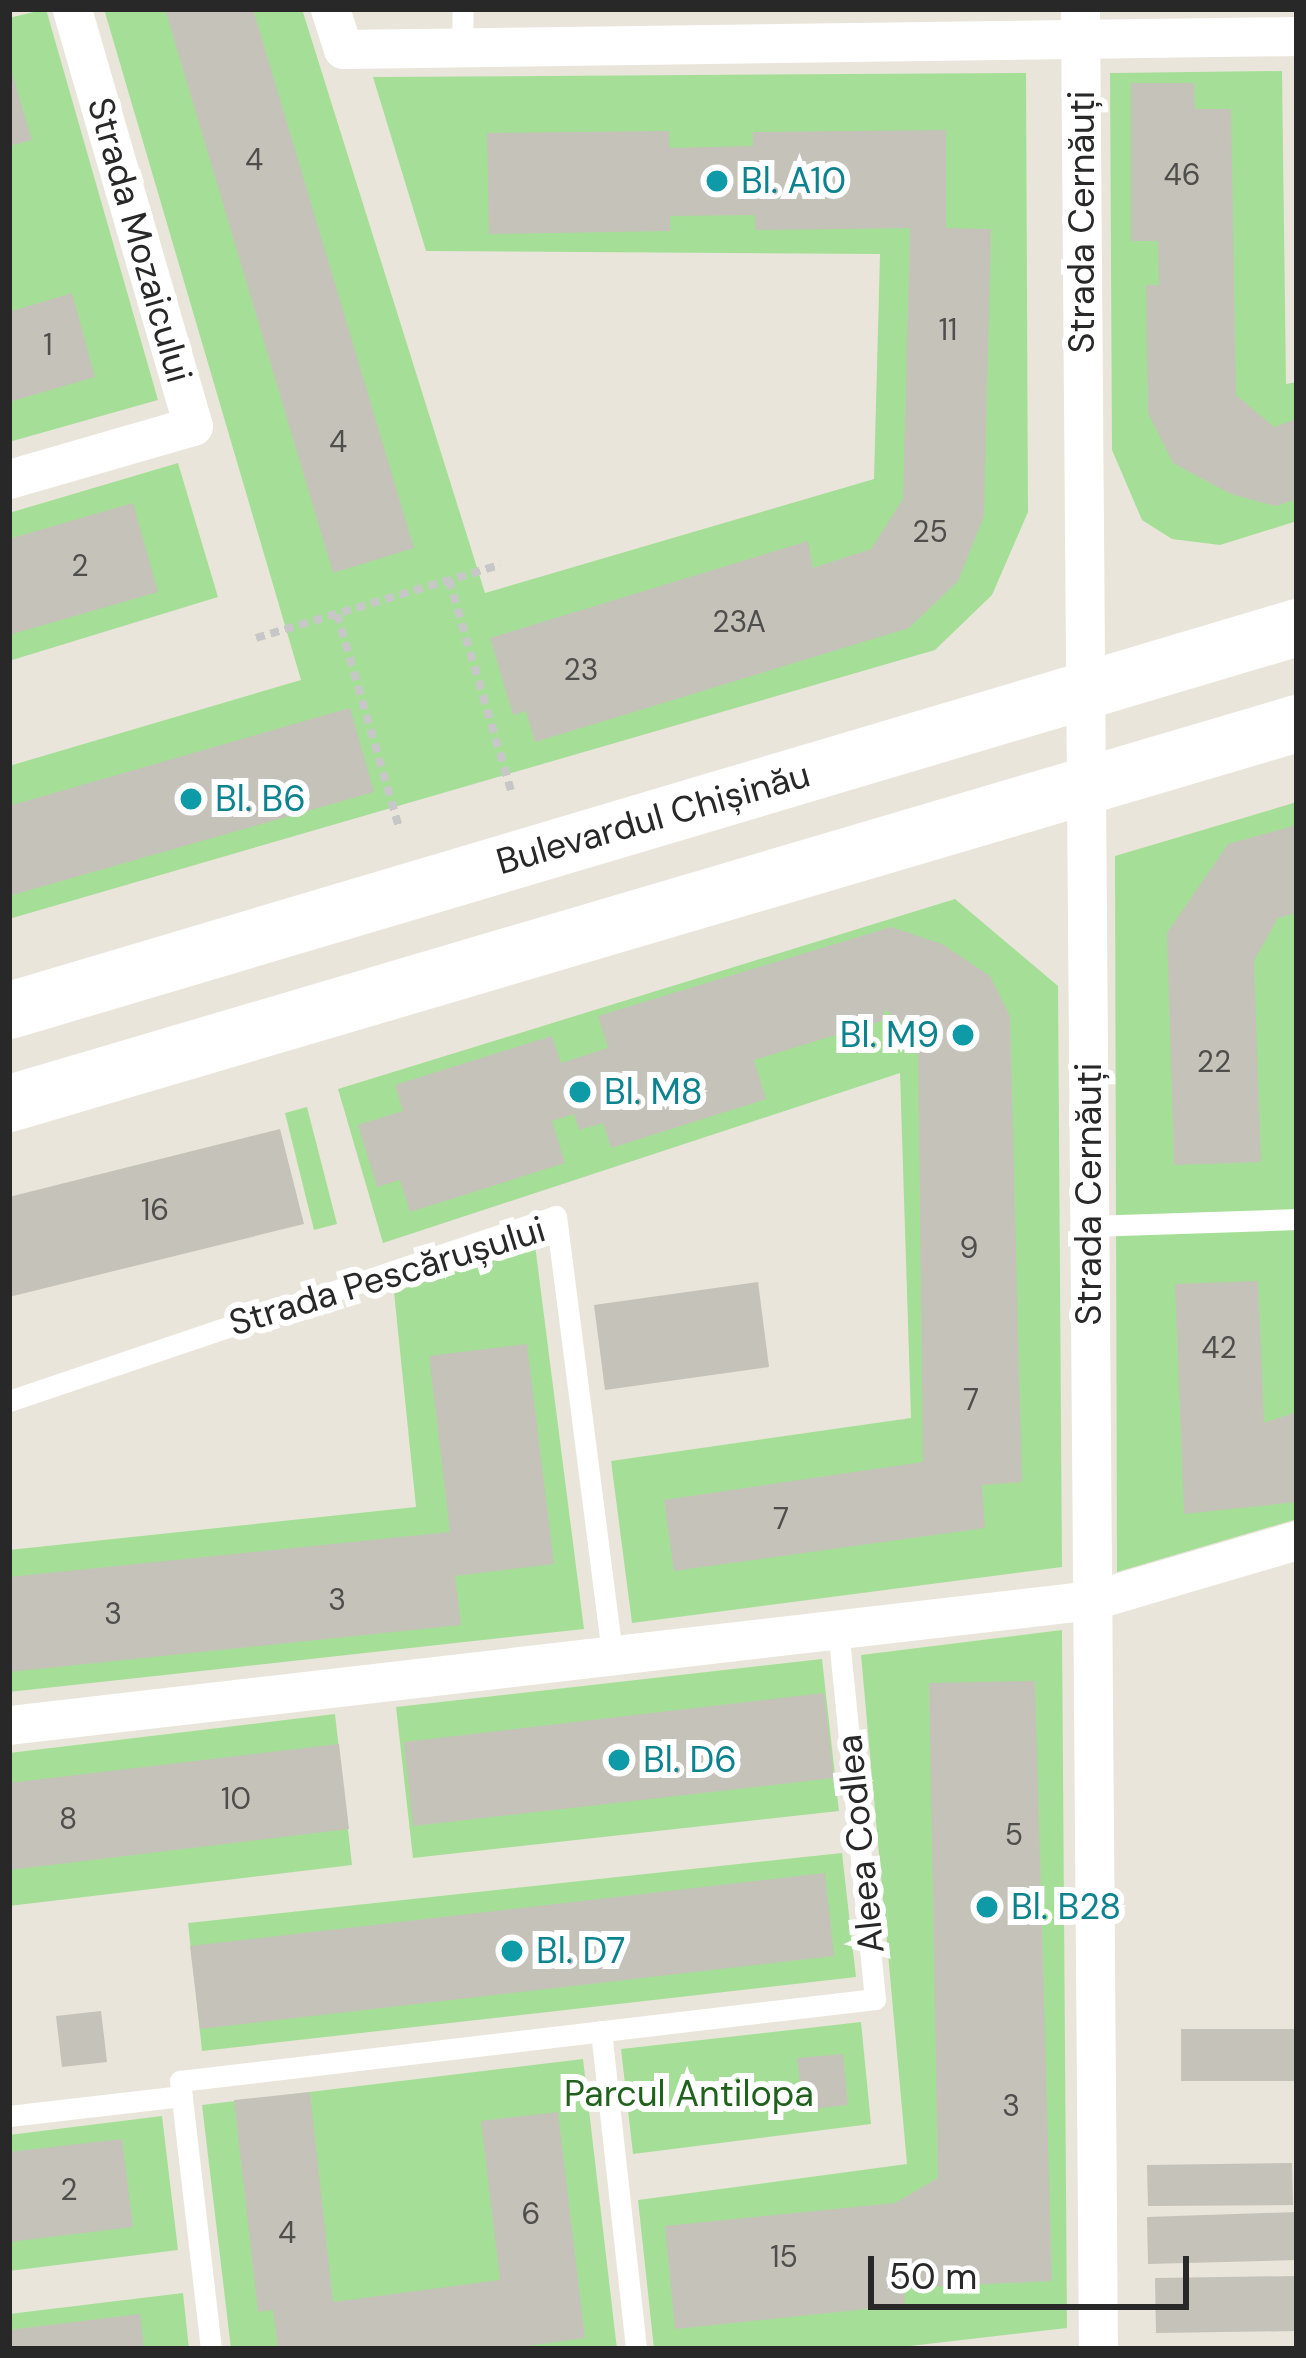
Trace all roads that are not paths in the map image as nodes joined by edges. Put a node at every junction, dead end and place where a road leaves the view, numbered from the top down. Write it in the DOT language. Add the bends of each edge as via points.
graph roads {
  1 [pos="72,9"];
  2 [pos="330,9"];
  3 [pos="1080,24"];
  4 [pos="462,28"];
  5 [pos="1297,36"];
  6 [pos="9,479"];
  7 [pos="1297,627"];
  8 [pos="1086,694"];
  9 [pos="1297,723"];
  10 [pos="1086,787"];
  11 [pos="9,1010"];
  12 [pos="9,1103"];
  13 [pos="1297,1220"];
  14 [pos="1089,1226"];
  15 [pos="9,1401"];
  16 [pos="1297,1540"];
  17 [pos="1093,1600"];
  18 [pos="838,1630"];
  19 [pos="612,1655"];
  20 [pos="9,1725"];
  21 [pos="601,2031"];
  22 [pos="182,2096"];
  23 [pos="9,2116"];
  24 [pos="211,2349"];
  25 [pos="636,2349"];
  26 [pos="1098,2349"];
  1 -- 6 [label="street, Strada Mozaicului" via="193,426"];
  2 -- 4 [label="street, Strada Cernăuți" via="343,50"];
  3 -- 4 [label="street, Strada Cernăuți"];
  3 -- 5 [label="street, Strada Cernăuți"];
  3 -- 8 [label="street, Strada Cernăuți"];
  7 -- 8 [label="main road, Bulevardul Chișinău"];
  8 -- 10 [label="street, Strada Cernăuți"];
  8 -- 11 [label="main road, Bulevardul Chișinău"];
  9 -- 10 [label="main road"];
  10 -- 12 [label="main road"];
  10 -- 14 [label="street, Strada Cernăuți"];
  13 -- 14 [label="lane"];
  14 -- 17 [label="street, Strada Cernăuți"];
  15 -- 19 [label="lane, Strada Pescărușului" via="556,1216"];
  16 -- 17 [label="street"];
  17 -- 18 [label="street"];
  17 -- 26 [label="street, Strada Cernăuți"];
  18 -- 19 [label="street"];
  18 -- 21 [label="lane, Aleea Codlea" via="875,1999"];
  19 -- 20 [label="street"];
  21 -- 22 [label="lane, Aleea Codlea" via="180,2081"];
  21 -- 25 [label="lane"];
  22 -- 23 [label="lane, Aleea Codlea"];
  22 -- 24 [label="lane"];
}
